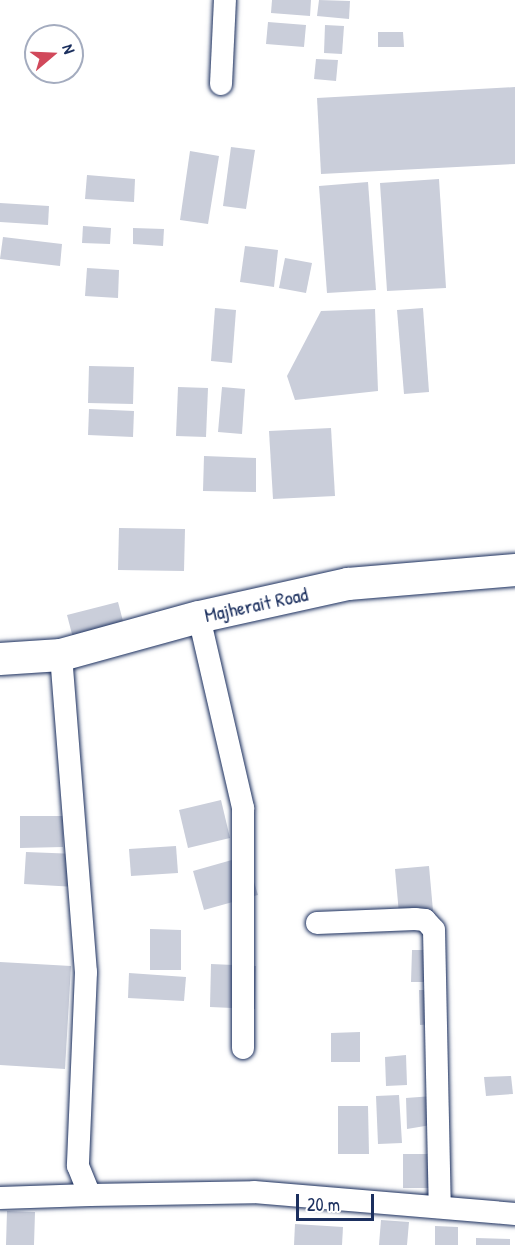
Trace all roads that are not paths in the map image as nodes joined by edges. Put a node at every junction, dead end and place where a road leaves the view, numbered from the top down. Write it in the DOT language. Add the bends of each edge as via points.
graph roads {
  1 [pos="225,0"];
  2 [pos="221,84"];
  3 [pos="515,570"];
  4 [pos="199,617"];
  5 [pos="61,656"];
  6 [pos="0,659"];
  7 [pos="317,923"];
  8 [pos="243,1048"];
  9 [pos="90,1195"];
  10 [pos="0,1198"];
  11 [pos="440,1207"];
  12 [pos="515,1214"];
  1 -- 2 [label="street"];
  3 -- 4 [label="street, Majherait Road" via="348,584"];
  4 -- 5 [label="street, Majherait Road"];
  4 -- 8 [label="street" via="243,808"];
  5 -- 6 [label="street, Majherait Road"];
  5 -- 9 [label="street" via="86,972 78,1166"];
  7 -- 11 [label="street" via="415,919 425,920 434,930"];
  9 -- 10 [label="street"];
  9 -- 11 [label="street" via="254,1192"];
  11 -- 12 [label="street"];
}
